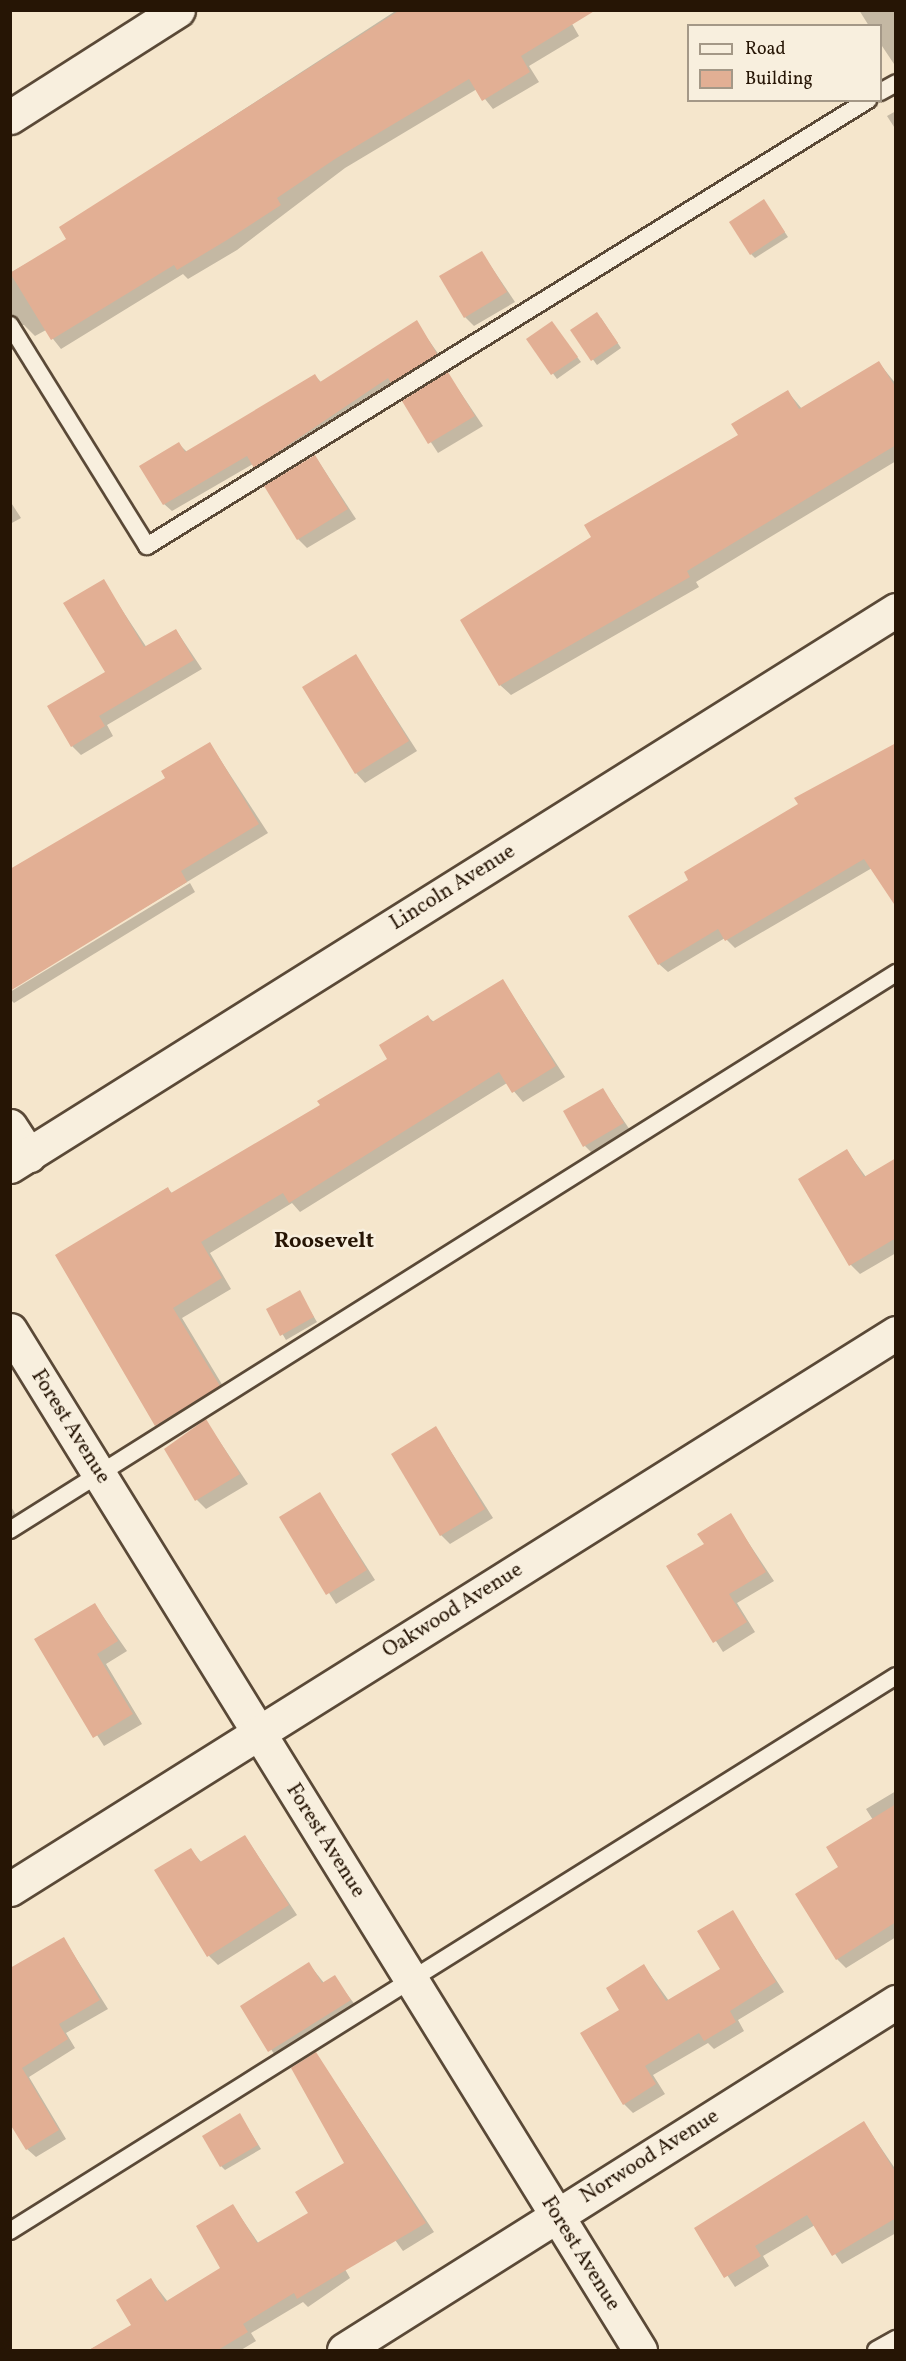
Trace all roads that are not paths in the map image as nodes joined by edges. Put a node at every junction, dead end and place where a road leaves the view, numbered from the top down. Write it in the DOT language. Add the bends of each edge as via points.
graph roads {
  1 [pos="178,10"];
  2 [pos="896,83"];
  3 [pos="882,91"];
  4 [pos="865,102"];
  5 [pos="10,117"];
  6 [pos="10,326"];
  7 [pos="896,610"];
  8 [pos="896,973"];
  9 [pos="10,1126"];
  10 [pos="20,1160"];
  11 [pos="10,1330"];
  12 [pos="896,1333"];
  13 [pos="99,1474"];
  14 [pos="10,1530"];
  15 [pos="896,1676"];
  16 [pos="258,1733"];
  17 [pos="10,1890"];
  18 [pos="411,1981"];
  19 [pos="896,2002"];
  20 [pos="557,2216"];
  21 [pos="10,2231"];
  22 [pos="896,2339"];
  23 [pos="344,2350"];
  24 [pos="640,2350"];
  25 [pos="876,2350"];
  1 -- 5 [label="street"];
  2 -- 3 [label="lane"];
  4 -- 6 [label="lane" via="147,546"];
  7 -- 10 [label="street, Lincoln Avenue"];
  8 -- 13 [label="lane"];
  9 -- 10 [label="street"];
  11 -- 13 [label="street, Forest Avenue"];
  12 -- 16 [label="street, Oakwood Avenue"];
  13 -- 14 [label="lane"];
  13 -- 16 [label="street, Forest Avenue"];
  15 -- 18 [label="lane"];
  16 -- 17 [label="street, Oakwood Avenue"];
  16 -- 18 [label="street, Forest Avenue"];
  18 -- 20 [label="street, Forest Avenue"];
  18 -- 21 [label="lane"];
  19 -- 20 [label="street, Norwood Avenue"];
  20 -- 23 [label="street, Norwood Avenue"];
  20 -- 24 [label="street, Forest Avenue"];
  22 -- 25 [label="lane"];
}
